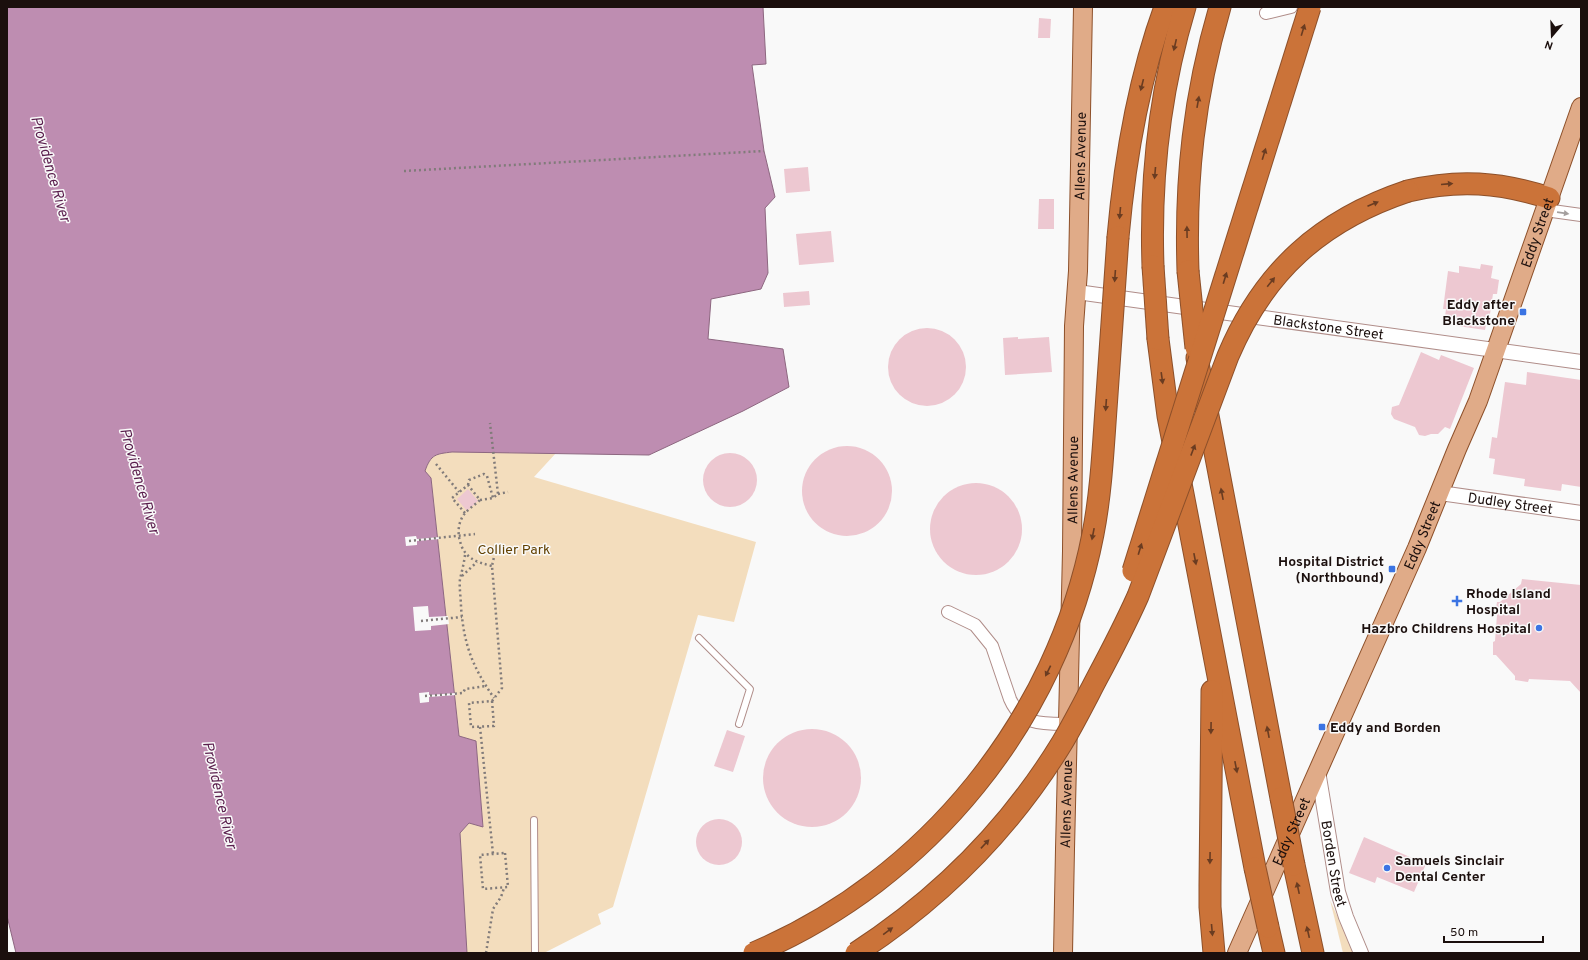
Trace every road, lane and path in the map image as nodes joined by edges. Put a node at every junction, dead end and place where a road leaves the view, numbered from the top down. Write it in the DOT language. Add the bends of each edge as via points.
graph roads {
  1 [pos="1083,7"];
  2 [pos="1165,7"];
  3 [pos="1185,7"];
  4 [pos="1220,7"];
  5 [pos="1291,7"];
  6 [pos="1310,7"];
  7 [pos="1266,13"];
  8 [pos="1581,107"];
  9 [pos="764,151"];
  10 [pos="404,171"];
  11 [pos="1547,204"];
  12 [pos="1581,215"];
  13 [pos="1077,292"];
  14 [pos="1496,351"];
  15 [pos="1581,362"];
  16 [pos="490,423"];
  17 [pos="436,464"];
  18 [pos="468,485"];
  19 [pos="459,492"];
  20 [pos="508,492"];
  21 [pos="1440,493"];
  22 [pos="498,494"];
  23 [pos="493,498"];
  24 [pos="480,500"];
  25 [pos="1581,512"];
  26 [pos="465,513"];
  27 [pos="475,534"];
  28 [pos="458,535"];
  29 [pos="409,541"];
  30 [pos="466,555"];
  31 [pos="494,557"];
  32 [pos="477,562"];
  33 [pos="492,566"];
  34 [pos="461,576"];
  35 [pos="948,612"];
  36 [pos="462,617"];
  37 [pos="421,621"];
  38 [pos="700,638"];
  39 [pos="1212,647"];
  40 [pos="1096,679"];
  41 [pos="486,686"];
  42 [pos="425,696"];
  43 [pos="494,698"];
  44 [pos="492,701"];
  45 [pos="739,724"];
  46 [pos="1068,724"];
  47 [pos="480,727"];
  48 [pos="1318,771"];
  49 [pos="534,820"];
  50 [pos="493,854"];
  51 [pos="504,888"];
  52 [pos="486,952"];
  53 [pos="535,953"];
  54 [pos="754,953"];
  55 [pos="856,953"];
  56 [pos="1063,953"];
  57 [pos="1214,953"];
  58 [pos="1237,953"];
  59 [pos="1274,953"];
  60 [pos="1313,953"];
  61 [pos="1361,953"];
  1 -- 13 [label="main road, Allens Avenue"];
  2 -- 54 [label="highway, one-way, bridge" via="1136,109 1123,185 1102,470 1094,532 1083,578 1059,646 1040,688 988,770 923,842 848,902 807,927"];
  3 -- 39 [label="highway, one-way, bridge" via="1170,68 1159,134 1153,205 1152,266 1168,416"];
  60 -- 4 [label="highway, one-way, bridge" via="1206,410 1188,271 1187,205 1192,141 1203,72"];
  5 -- 7 [label="street"];
  40 -- 6 [label="highway, one-way, bridge" via="1117,622"];
  8 -- 11 [label="main road, Eddy Street"];
  9 -- 10 [label="path"];
  11 -- 12 [label="street, one-way"];
  11 -- 14 [label="main road, Eddy Street"];
  40 -- 11 [label="highway, one-way, bridge" via="1111,654 1138,596 1228,356 1250,312 1280,271 1321,234 1365,208 1408,191 1442,184 1478,183 1516,189"];
  13 -- 14 [label="street, Blackstone Street"];
  13 -- 46 [label="main road, Allens Avenue" via="1074,326"];
  14 -- 15 [label="street, Blackstone Street"];
  14 -- 21 [label="main road, Eddy Street"];
  16 -- 22 [label="path"];
  17 -- 19 [label="path"];
  18 -- 19 [label="path"];
  18 -- 23 [label="path" via="470,480 484,474 487,476"];
  18 -- 24 [label="path"];
  19 -- 26 [label="path" via="452,498"];
  20 -- 22 [label="path"];
  21 -- 25 [label="street, Dudley Street"];
  21 -- 48 [label="main road, Eddy Street"];
  22 -- 23 [label="path"];
  23 -- 24 [label="path"];
  24 -- 26 [label="path"];
  26 -- 28 [label="path" via="460,520"];
  27 -- 28 [label="path"];
  28 -- 29 [label="path"];
  28 -- 30 [label="path"];
  30 -- 32 [label="path"];
  30 -- 34 [label="path"];
  31 -- 33 [label="path"];
  32 -- 33 [label="path"];
  32 -- 34 [label="path"];
  33 -- 43 [label="path" via="502,688"];
  34 -- 36 [label="path"];
  35 -- 46 [label="street" via="975,625 992,646 1012,705 1021,715 1034,722"];
  36 -- 37 [label="path"];
  36 -- 41 [label="path" via="470,657"];
  38 -- 45 [label="lane" via="750,689"];
  39 -- 57 [label="highway, one-way" via="1210,907"];
  39 -- 59 [label="highway, one-way, bridge"];
  55 -- 40 [label="highway, one-way, bridge" via="925,902 991,838 1049,763"];
  41 -- 42 [label="path" via="465,690 463,693"];
  41 -- 43 [label="path"];
  43 -- 44 [label="path"];
  44 -- 47 [label="path" via="494,726"];
  44 -- 47 [label="path" via="469,703 471,728"];
  46 -- 56 [label="main road, Allens Avenue"];
  47 -- 50 [label="path"];
  48 -- 58 [label="main road, Eddy Street"];
  48 -- 61 [label="street, Borden Street" via="1338,892"];
  49 -- 53 [label="lane"];
  50 -- 51 [label="path" via="506,853 508,887"];
  50 -- 51 [label="path" via="480,855 483,889"];
  51 -- 52 [label="path" via="493,910"];
}
